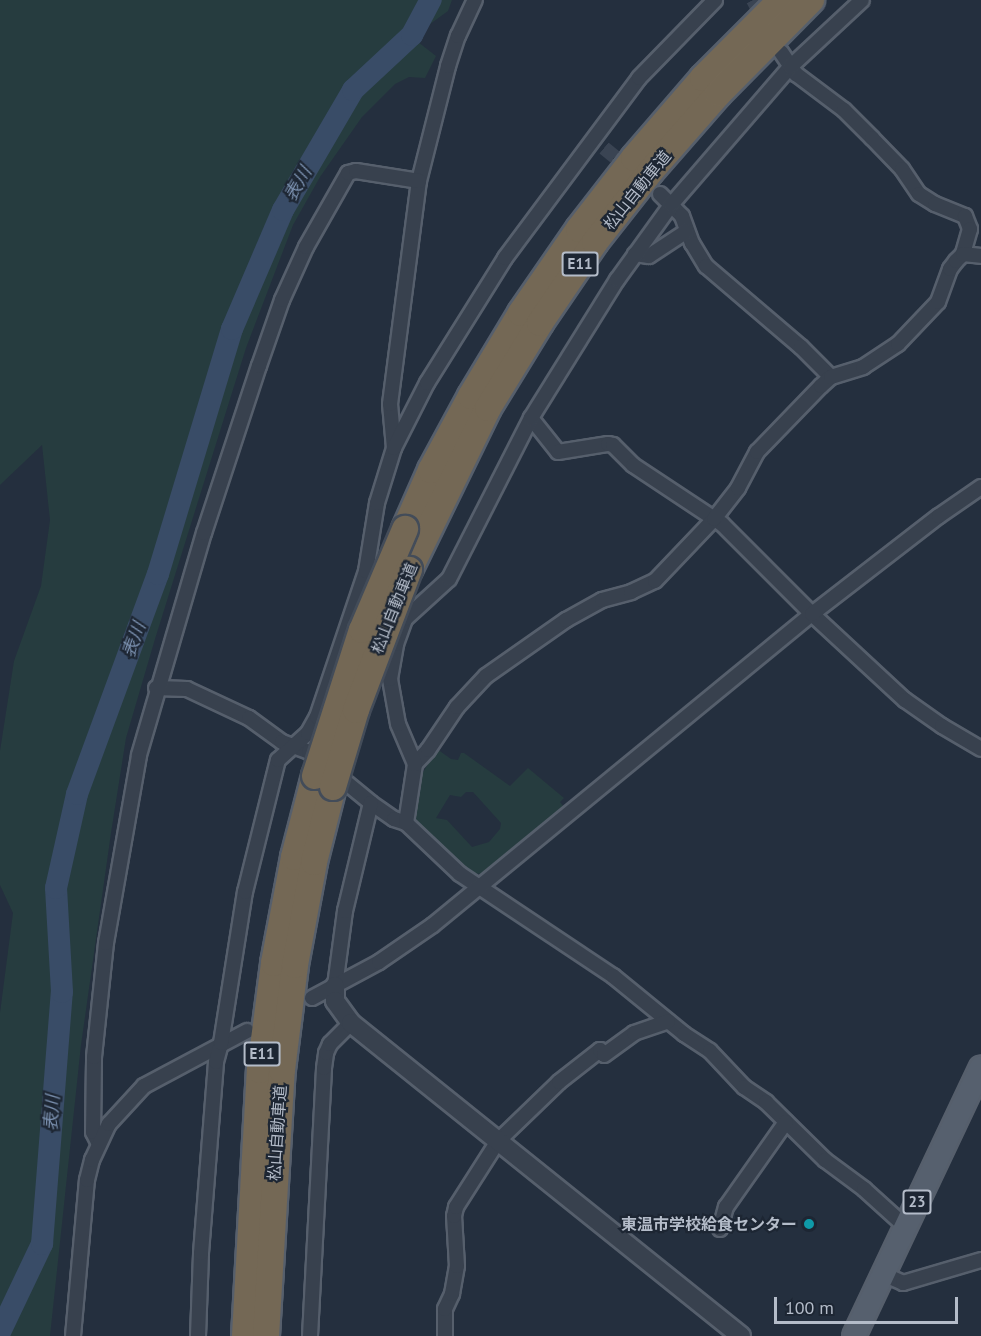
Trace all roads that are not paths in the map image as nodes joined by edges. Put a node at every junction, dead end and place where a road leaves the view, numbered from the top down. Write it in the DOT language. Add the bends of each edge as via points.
graph roads {
  1 [pos="475,0"];
  2 [pos="715,0"];
  3 [pos="781,0"];
  4 [pos="811,0"];
  5 [pos="862,0"];
  6 [pos="781,52"];
  7 [pos="790,67"];
  8 [pos="419,182"];
  9 [pos="660,194"];
  10 [pos="671,205"];
  11 [pos="687,231"];
  12 [pos="635,254"];
  13 [pos="963,254"];
  14 [pos="981,256"];
  15 [pos="831,377"];
  16 [pos="531,418"];
  17 [pos="394,448"];
  18 [pos="981,487"];
  19 [pos="714,519"];
  20 [pos="366,571"];
  21 [pos="812,614"];
  22 [pos="405,619"];
  23 [pos="156,688"];
  24 [pos="295,746"];
  25 [pos="981,749"];
  26 [pos="415,764"];
  27 [pos="324,782"];
  28 [pos="371,803"];
  29 [pos="406,823"];
  30 [pos="480,888"];
  31 [pos="335,986"];
  32 [pos="312,998"];
  33 [pos="668,1021"];
  34 [pos="351,1023"];
  35 [pos="247,1030"];
  36 [pos="221,1043"];
  37 [pos="981,1067"];
  38 [pos="786,1122"];
  39 [pos="498,1141"];
  40 [pos="99,1144"];
  41 [pos="906,1227"];
  42 [pos="720,1229"];
  43 [pos="981,1260"];
  44 [pos="883,1275"];
  45 [pos="73,1336"];
  46 [pos="198,1336"];
  47 [pos="244,1336"];
  48 [pos="266,1336"];
  49 [pos="310,1336"];
  50 [pos="445,1336"];
  51 [pos="741,1336"];
  52 [pos="854,1336"];
  1 -- 8 [label="street" via="448,66"];
  2 -- 17 [label="street" via="639,78 598,144 505,258 427,383"];
  3 -- 27 [label="highway, 松山自動車道 / E11, bridge" via="703,78 634,158 521,313 471,396 431,470 362,630"];
  4 -- 27 [label="highway, 松山自動車道 / E11, bridge" via="719,93 650,172 595,242 540,323 488,408 409,570"];
  5 -- 7 [label="street"];
  6 -- 7 [label="street"];
  7 -- 10 [label="street"];
  7 -- 13 [label="street" via="851,117 902,169 919,194 965,216 970,229"];
  8 -- 17 [label="street" via="390,404"];
  8 -- 23 [label="street" via="348,173 306,247 259,366"];
  9 -- 10 [label="street"];
  10 -- 11 [label="street" via="682,216"];
  10 -- 12 [label="street"];
  11 -- 12 [label="street" via="649,256"];
  11 -- 15 [label="street" via="697,253 718,278"];
  12 -- 16 [label="street"];
  13 -- 14 [label="street"];
  13 -- 15 [label="street" via="950,269 938,302 898,344 863,367"];
  15 -- 19 [label="street" via="757,452 738,488"];
  16 -- 19 [label="street" via="558,452 609,444 633,465"];
  16 -- 22 [label="street" via="449,579"];
  17 -- 20 [label="street" via="377,503"];
  18 -- 21 [label="street"];
  19 -- 21 [label="street"];
  19 -- 26 [label="street" via="655,581 593,605 486,676 457,707"];
  20 -- 22 [label="street"];
  20 -- 24 [label="street" via="317,717"];
  21 -- 25 [label="street" via="905,700"];
  21 -- 30 [label="street"];
  22 -- 26 [label="street" via="390,679 398,724"];
  23 -- 24 [label="street" via="187,689"];
  23 -- 40 [label="street" via="139,755 106,943 94,1057 93,1132"];
  24 -- 28 [label="street" via="309,752"];
  24 -- 36 [label="street" via="283,753 274,770 244,892"];
  26 -- 29 [label="street"];
  27 -- 47 [label="highway, 松山自動車道 / E11" via="294,857 276,951 260,1070"];
  27 -- 48 [label="highway, 松山自動車道 / E11" via="283,1059"];
  28 -- 29 [label="street"];
  28 -- 31 [label="street" via="345,911"];
  29 -- 30 [label="street"];
  30 -- 31 [label="street" via="404,946"];
  30 -- 33 [label="street" via="613,976"];
  31 -- 32 [label="street"];
  31 -- 34 [label="street" via="335,1001"];
  33 -- 38 [label="street" via="710,1051 744,1087 766,1101"];
  33 -- 39 [label="street" via="634,1034 604,1055 600,1050"];
  34 -- 39 [label="street"];
  34 -- 49 [label="street" via="330,1044 324,1068"];
  35 -- 36 [label="street"];
  36 -- 40 [label="street" via="144,1086 119,1110"];
  36 -- 46 [label="street" via="216,1062 201,1253"];
  37 -- 41 [label="main road, 23"];
  38 -- 41 [label="street"];
  38 -- 42 [label="street" via="726,1207"];
  39 -- 50 [label="street" via="456,1208 457,1266 453,1294 446,1309"];
  39 -- 51 [label="street"];
  40 -- 45 [label="street" via="87,1180"];
  41 -- 44 [label="main road, 23"];
  43 -- 44 [label="street" via="903,1283"];
  44 -- 52 [label="main road, 23"];
}
